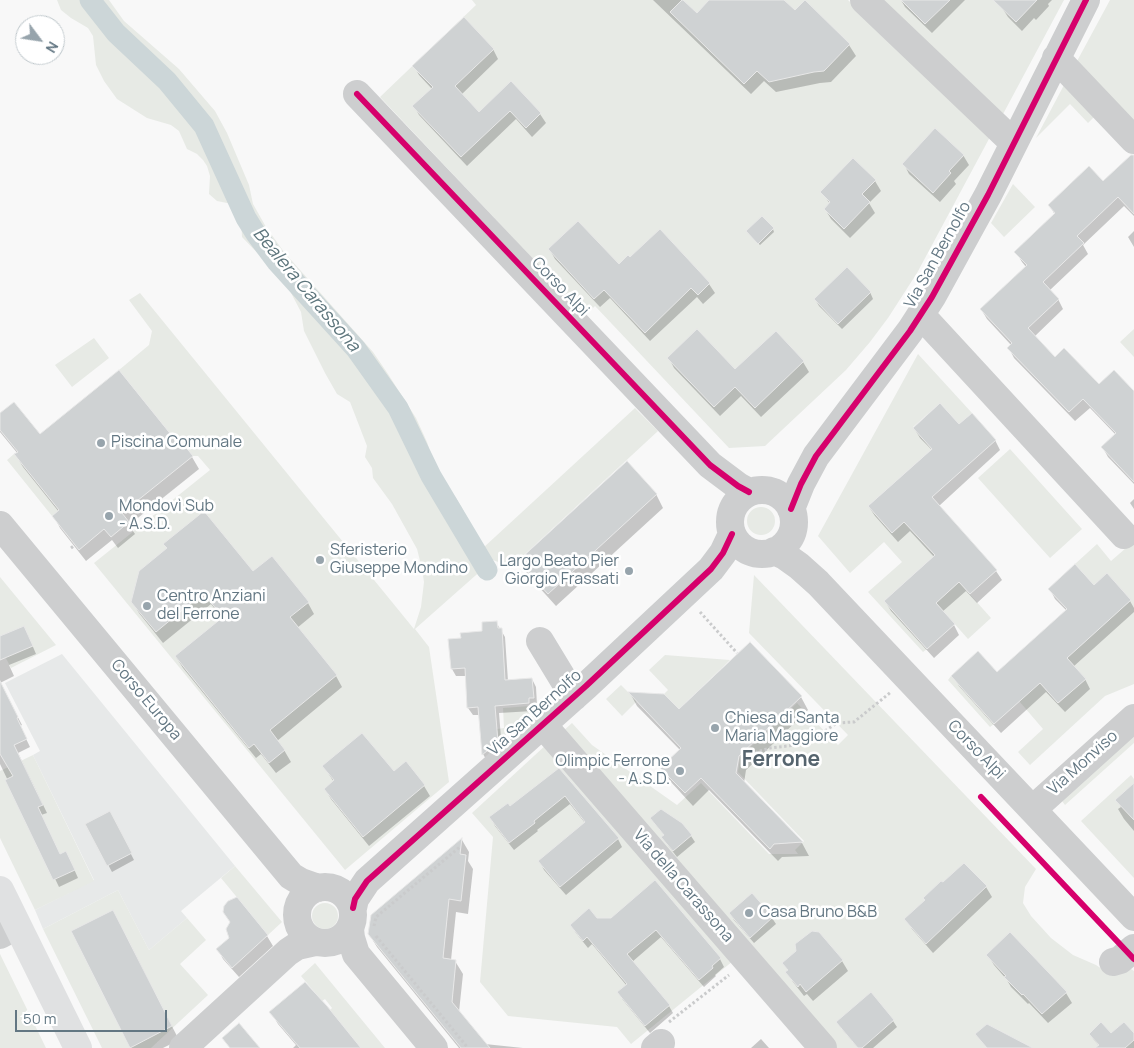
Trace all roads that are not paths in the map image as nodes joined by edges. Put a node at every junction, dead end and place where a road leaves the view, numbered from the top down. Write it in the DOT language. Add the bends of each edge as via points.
graph roads {
  1 [pos="864,0"];
  2 [pos="1086,0"];
  3 [pos="1056,58"];
  4 [pos="356,94"];
  5 [pos="1134,140"];
  6 [pos="1014,143"];
  7 [pos="921,315"];
  8 [pos="762,522"];
  9 [pos="0,525"];
  10 [pos="1124,534"];
  11 [pos="540,641"];
  12 [pos="574,697"];
  13 [pos="1134,718"];
  14 [pos="543,725"];
  15 [pos="1032,809"];
  16 [pos="0,890"];
  17 [pos="1134,917"];
  18 [pos="329,920"];
  19 [pos="9,930"];
  20 [pos="78,1048"];
  21 [pos="183,1048"];
  22 [pos="434,1048"];
  23 [pos="823,1048"];
  1 -- 6 [label="street"];
  2 -- 3 [label="street, Via San Bernolfo"];
  3 -- 5 [label="street"];
  3 -- 6 [label="street, Via San Bernolfo"];
  4 -- 8 [label="street, Corso Alpi" via="710,465 725,487"];
  6 -- 7 [label="street, Via San Bernolfo"];
  7 -- 8 [label="street, Via San Bernolfo" via="816,456 801,484"];
  7 -- 10 [label="street, Via San Bernolfo"];
  8 -- 12 [label="street, Via San Bernolfo" via="729,559 711,569"];
  8 -- 15 [label="street, Corso Alpi" via="785,556 818,583"];
  9 -- 18 [label="street, Corso Europa" via="292,876 298,894"];
  11 -- 12 [label="street"];
  12 -- 14 [label="street, Via San Bernolfo"];
  13 -- 15 [label="street, Via Monviso"];
  14 -- 18 [label="street, Via San Bernolfo" via="367,881 356,899"];
  14 -- 23 [label="street, Via della Carassona"];
  15 -- 17 [label="street, Corso Alpi"];
  16 -- 19 [label="main road"];
  18 -- 21 [label="street" via="288,952"];
  18 -- 22 [label="street, Corso Europa"];
  19 -- 20 [label="main road"];
}
